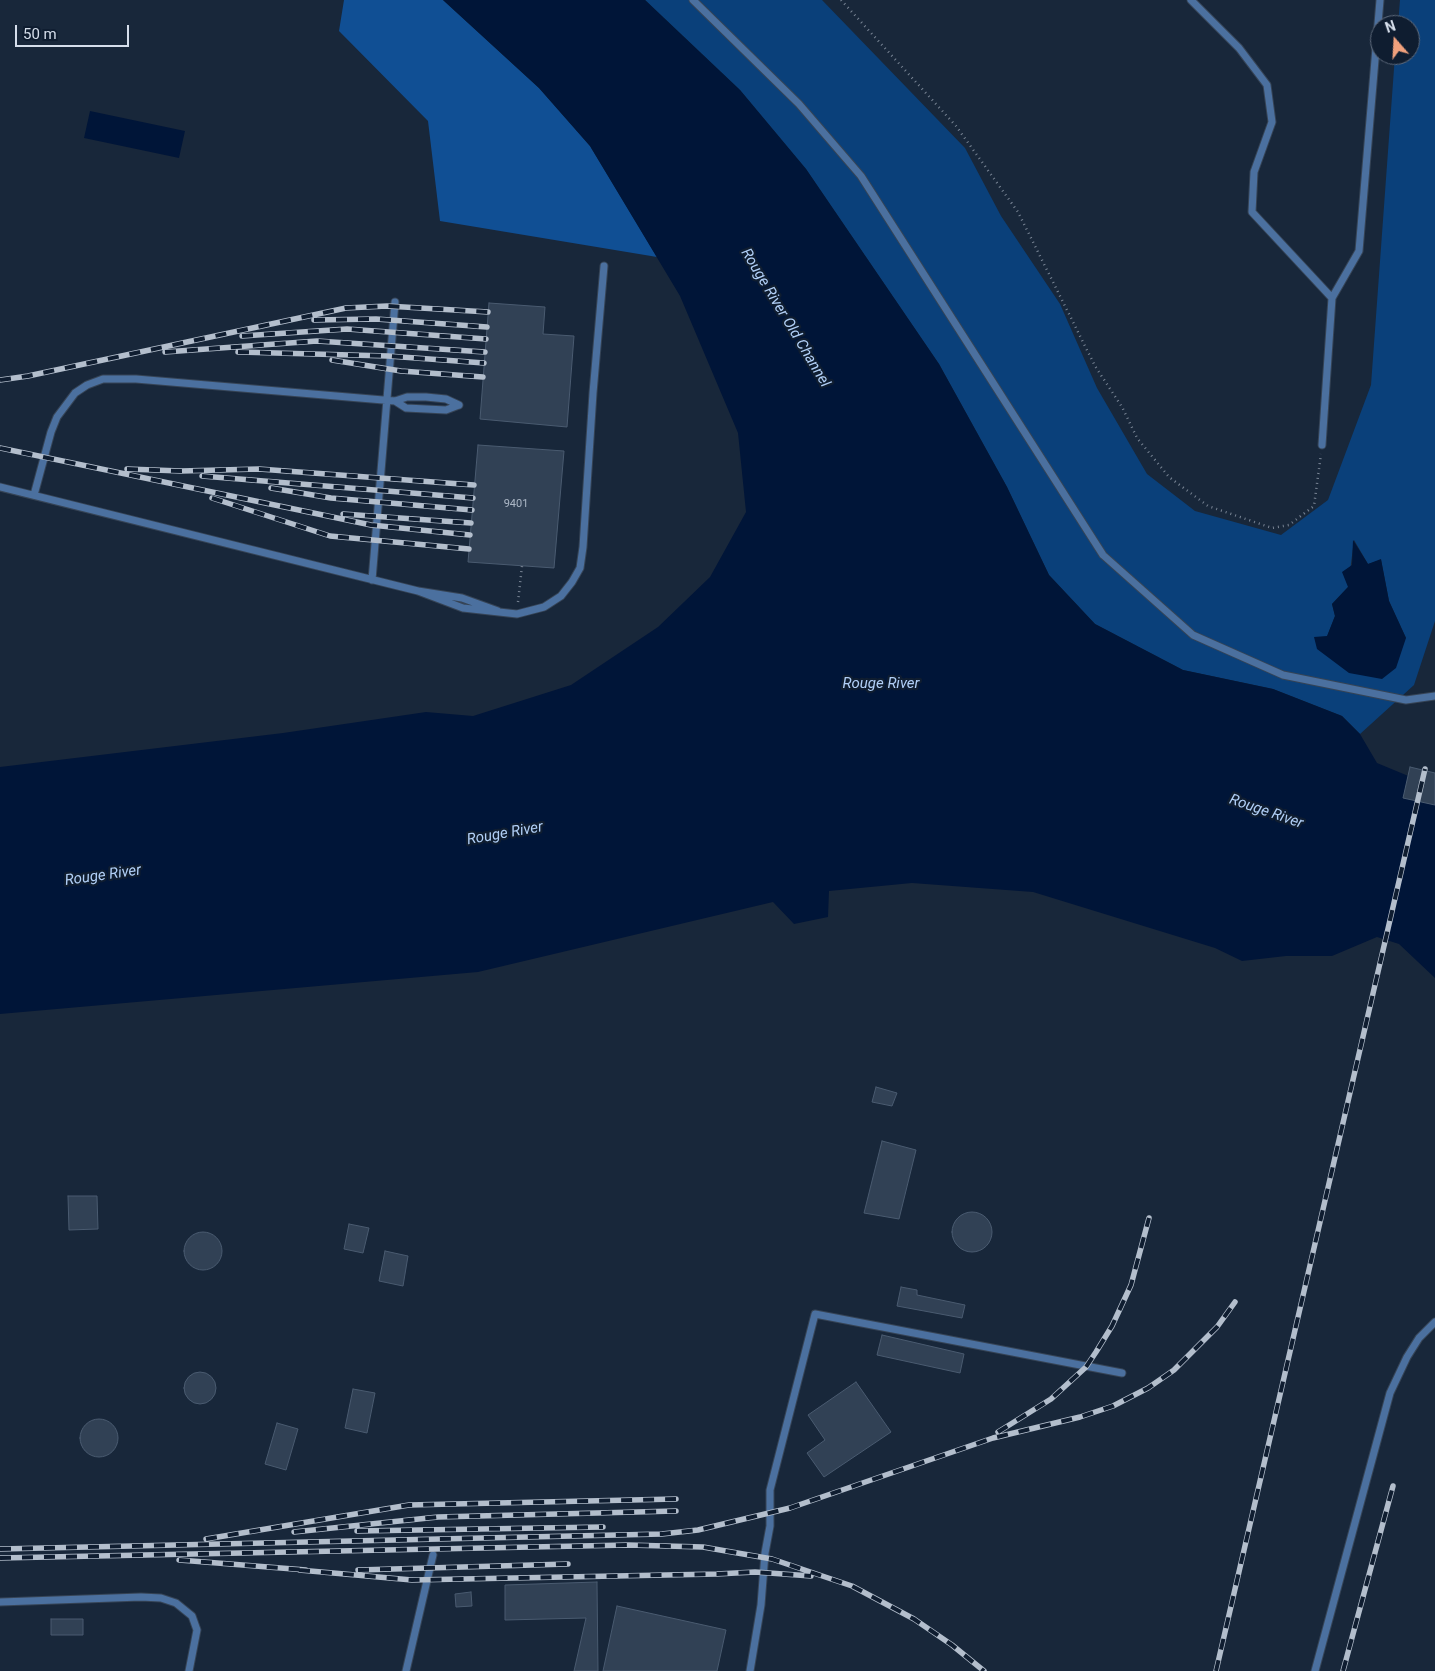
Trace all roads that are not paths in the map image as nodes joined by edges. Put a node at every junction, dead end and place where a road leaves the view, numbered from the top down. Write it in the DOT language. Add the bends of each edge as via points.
graph roads {
  1 [pos="693,0"];
  2 [pos="1190,0"];
  3 [pos="1380,0"];
  4 [pos="604,266"];
  5 [pos="1332,298"];
  6 [pos="395,302"];
  7 [pos="391,401"];
  8 [pos="1322,445"];
  9 [pos="0,487"];
  10 [pos="34,495"];
  11 [pos="372,580"];
  12 [pos="1435,696"];
  13 [pos="1435,1322"];
  14 [pos="1122,1373"];
  15 [pos="433,1555"];
  16 [pos="0,1602"];
  17 [pos="189,1671"];
  18 [pos="406,1671"];
  19 [pos="750,1671"];
  20 [pos="1315,1671"];
  1 -- 12 [label="lane" via="799,104 861,176 1103,556 1193,635 1283,675 1406,700"];
  2 -- 5 [label="lane" via="1240,48 1267,85 1272,122 1254,172 1252,212"];
  3 -- 5 [label="lane" via="1360,251"];
  4 -- 11 [label="lane" via="582,558 572,582 554,602 517,614 462,598"];
  5 -- 8 [label="lane"];
  6 -- 7 [label="lane"];
  7 -- 7 [label="lane" via="406,408 439,410 459,405 446,399 426,397"];
  7 -- 10 [label="lane" via="136,378 103,380 75,393 57,417"];
  7 -- 11 [label="lane"];
  9 -- 10 [label="lane"];
  10 -- 11 [label="lane"];
  13 -- 20 [label="lane" via="1419,1338 1390,1393"];
  14 -- 19 [label="lane" via="815,1314 770,1490 770,1526"];
  15 -- 18 [label="lane"];
  16 -- 17 [label="lane" via="141,1597 176,1603 192,1616 197,1630"];
}
